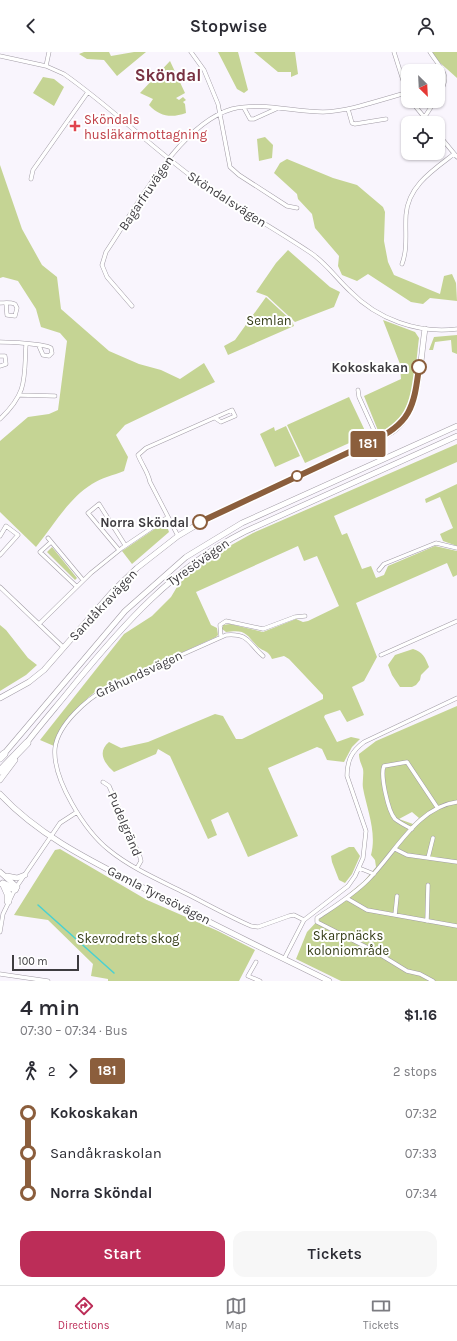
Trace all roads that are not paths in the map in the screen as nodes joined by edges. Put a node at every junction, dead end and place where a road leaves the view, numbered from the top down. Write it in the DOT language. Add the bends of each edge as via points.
graph roads {
  1 [pos="49,52"];
  2 [pos="191,52"];
  3 [pos="394,52"];
  4 [pos="430,52"];
  5 [pos="0,56"];
  6 [pos="438,64"];
  7 [pos="46,66"];
  8 [pos="401,75"];
  9 [pos="88,92"];
  10 [pos="401,96"];
  11 [pos="244,108"];
  12 [pos="278,108"];
  13 [pos="416,108"];
  14 [pos="348,109"];
  15 [pos="221,113"];
  16 [pos="422,116"];
  17 [pos="386,120"];
  18 [pos="445,143"];
  19 [pos="456,156"];
  20 [pos="169,158"];
  21 [pos="31,179"];
  22 [pos="297,208"];
  23 [pos="402,264"];
  24 [pos="0,302"];
  25 [pos="6,303"];
  26 [pos="132,306"];
  27 [pos="424,329"];
  28 [pos="457,329"];
  29 [pos="0,342"];
  30 [pos="26,344"];
  31 [pos="39,346"];
  32 [pos="0,356"];
  33 [pos="0,366"];
  34 [pos="358,390"];
  35 [pos="20,395"];
  36 [pos="55,396"];
  37 [pos="215,418"];
  38 [pos="0,419"];
  39 [pos="457,426"];
  40 [pos="457,436"];
  41 [pos="378,439"];
  42 [pos="168,518"];
  43 [pos="0,536"];
  44 [pos="178,536"];
  45 [pos="48,538"];
  46 [pos="51,542"];
  47 [pos="125,545"];
  48 [pos="457,548"];
  49 [pos="119,550"];
  50 [pos="0,555"];
  51 [pos="379,570"];
  52 [pos="83,580"];
  53 [pos="76,586"];
  54 [pos="0,587"];
  55 [pos="305,616"];
  56 [pos="457,621"];
  57 [pos="39,624"];
  58 [pos="221,637"];
  59 [pos="64,648"];
  60 [pos="381,655"];
  61 [pos="263,656"];
  62 [pos="0,698"];
  63 [pos="457,698"];
  64 [pos="27,743"];
  65 [pos="1,756"];
  66 [pos="0,776"];
  67 [pos="103,782"];
  68 [pos="0,794"];
  69 [pos="457,802"];
  70 [pos="437,807"];
  71 [pos="77,812"];
  72 [pos="412,829"];
  73 [pos="50,837"];
  74 [pos="433,838"];
  75 [pos="395,849"];
  76 [pos="428,858"];
  77 [pos="457,862"];
  78 [pos="137,868"];
  79 [pos="359,868"];
  80 [pos="2,874"];
  81 [pos="374,874"];
  82 [pos="25,875"];
  83 [pos="2,884"];
  84 [pos="428,885"];
  85 [pos="16,888"];
  86 [pos="398,896"];
  87 [pos="348,899"];
  88 [pos="8,901"];
  89 [pos="395,915"];
  90 [pos="304,920"];
  91 [pos="427,921"];
  92 [pos="457,926"];
  93 [pos="0,932"];
  94 [pos="284,959"];
  95 [pos="256,962"];
  96 [pos="1,974"];
  97 [pos="48,981"];
  98 [pos="260,981"];
  99 [pos="329,981"];
  100 [pos="433,981"];
  1 -- 7 [label="street"];
  2 -- 15 [label="street" via="204,70"];
  3 -- 8 [label="street"];
  4 -- 6 [label="street"];
  5 -- 7 [label="street, Sköndalsvägen"];
  7 -- 9 [label="street, Sköndalsvägen" via="64,74"];
  9 -- 20 [label="street, Sköndalsvägen"];
  9 -- 21 [label="street" via="33,170"];
  10 -- 14 [label="street, Bagarfruvägen"];
  11 -- 12 [label="street, Bagarfruvägen"];
  11 -- 12 [label="street, Bagarfruvägen" via="250,119"];
  11 -- 15 [label="street, Bagarfruvägen"];
  12 -- 14 [label="street, Bagarfruvägen" via="323,112"];
  13 -- 16 [label="street"];
  14 -- 17 [label="street" via="352,123 355,124"];
  15 -- 20 [label="street, Bagarfruvägen" via="197,128"];
  15 -- 22 [label="street" via="230,167 239,176 287,206"];
  18 -- 19 [label="street"];
  19 -- 23 [label="street" via="424,178 411,195 406,214 405,255"];
  20 -- 26 [label="street, Bagarfruvägen" via="106,252 102,265 112,285"];
  20 -- 27 [label="street, Sköndalsvägen" via="199,182 312,254 350,292 377,312 403,324"];
  24 -- 25 [label="street"];
  27 -- 28 [label="street, Sköndalsvägen"];
  27 -- 41 [label="main road, Sandåkravägen" via="416,391 410,411 396,429"];
  29 -- 30 [label="street"];
  30 -- 31 [label="street"];
  30 -- 35 [label="street"];
  32 -- 33 [label="street" via="4,356 6,364"];
  34 -- 41 [label="street"];
  35 -- 36 [label="street"];
  35 -- 38 [label="street"];
  37 -- 37 [label="street" via="232,410 235,416 221,422"];
  37 -- 42 [label="street" via="146,448 138,455"];
  39 -- 65 [label="main road, Tyresövägen" via="242,523 186,557 124,611"];
  40 -- 64 [label="main road, Tyresövägen" via="244,532 196,560 162,587 124,625"];
  41 -- 44 [label="main road, Sandåkravägen" via="215,514"];
  42 -- 44 [label="street"];
  42 -- 47 [label="street"];
  43 -- 50 [label="street" via="6,526 18,535"];
  44 -- 59 [label="main road, Sandåkravägen" via="130,574"];
  45 -- 46 [label="street"];
  46 -- 52 [label="street"];
  46 -- 53 [label="street" via="40,552"];
  47 -- 49 [label="street"];
  47 -- 49 [label="street" via="99,504 88,513"];
  48 -- 51 [label="street" via="436,542 384,564"];
  49 -- 52 [label="street"];
  52 -- 53 [label="street"];
  53 -- 57 [label="street"];
  54 -- 57 [label="street"];
  55 -- 58 [label="street" via="295,617 263,629 226,622 220,625"];
  56 -- 60 [label="street"];
  57 -- 59 [label="street"];
  58 -- 61 [label="street, Gråhundsvägen" via="241,635"];
  58 -- 71 [label="street, Gråhundsvägen" via="92,696 70,718 58,737 55,756 62,781"];
  59 -- 62 [label="main road, Sandåkravägen" via="35,678"];
  63 -- 79 [label="street" via="364,742 350,758 347,776 366,831 366,847"];
  64 -- 66 [label="highway, Tyresövägen"];
  67 -- 78 [label="street, Pudelgränd" via="108,786 140,857"];
  68 -- 73 [label="main road, Gamla Tyresövägen"];
  69 -- 70 [label="street"];
  70 -- 72 [label="street" via="423,816"];
  70 -- 72 [label="street" via="407,762 384,766 384,787 392,814 400,823"];
  71 -- 73 [label="street" via="60,823"];
  71 -- 78 [label="street, Gråhundsvägen" via="107,849"];
  72 -- 75 [label="street"];
  73 -- 82 [label="street"];
  73 -- 94 [label="main road, Gamla Tyresövägen" via="176,906"];
  74 -- 76 [label="street"];
  75 -- 76 [label="street" via="407,855"];
  75 -- 81 [label="street"];
  76 -- 77 [label="street"];
  78 -- 90 [label="street, Gråhundsvägen" via="250,926 258,927 289,916"];
  79 -- 81 [label="street"];
  79 -- 90 [label="street" via="343,890"];
  80 -- 82 [label="main road" via="11,878"];
  80 -- 85 [label="main road"];
  81 -- 87 [label="street"];
  82 -- 85 [label="street"];
  83 -- 85 [label="highway"];
  83 -- 88 [label="highway" via="8,894"];
  84 -- 91 [label="street"];
  85 -- 88 [label="street"];
  86 -- 89 [label="street"];
  87 -- 89 [label="street" via="367,910"];
  87 -- 100 [label="street" via="317,918 317,922 407,971"];
  88 -- 93 [label="street"];
  89 -- 91 [label="street"];
  90 -- 94 [label="street"];
  91 -- 92 [label="street"];
  94 -- 99 [label="main road, Gamla Tyresövägen"];
  95 -- 98 [label="street" via="248,976"];
  96 -- 97 [label="street"];
}
